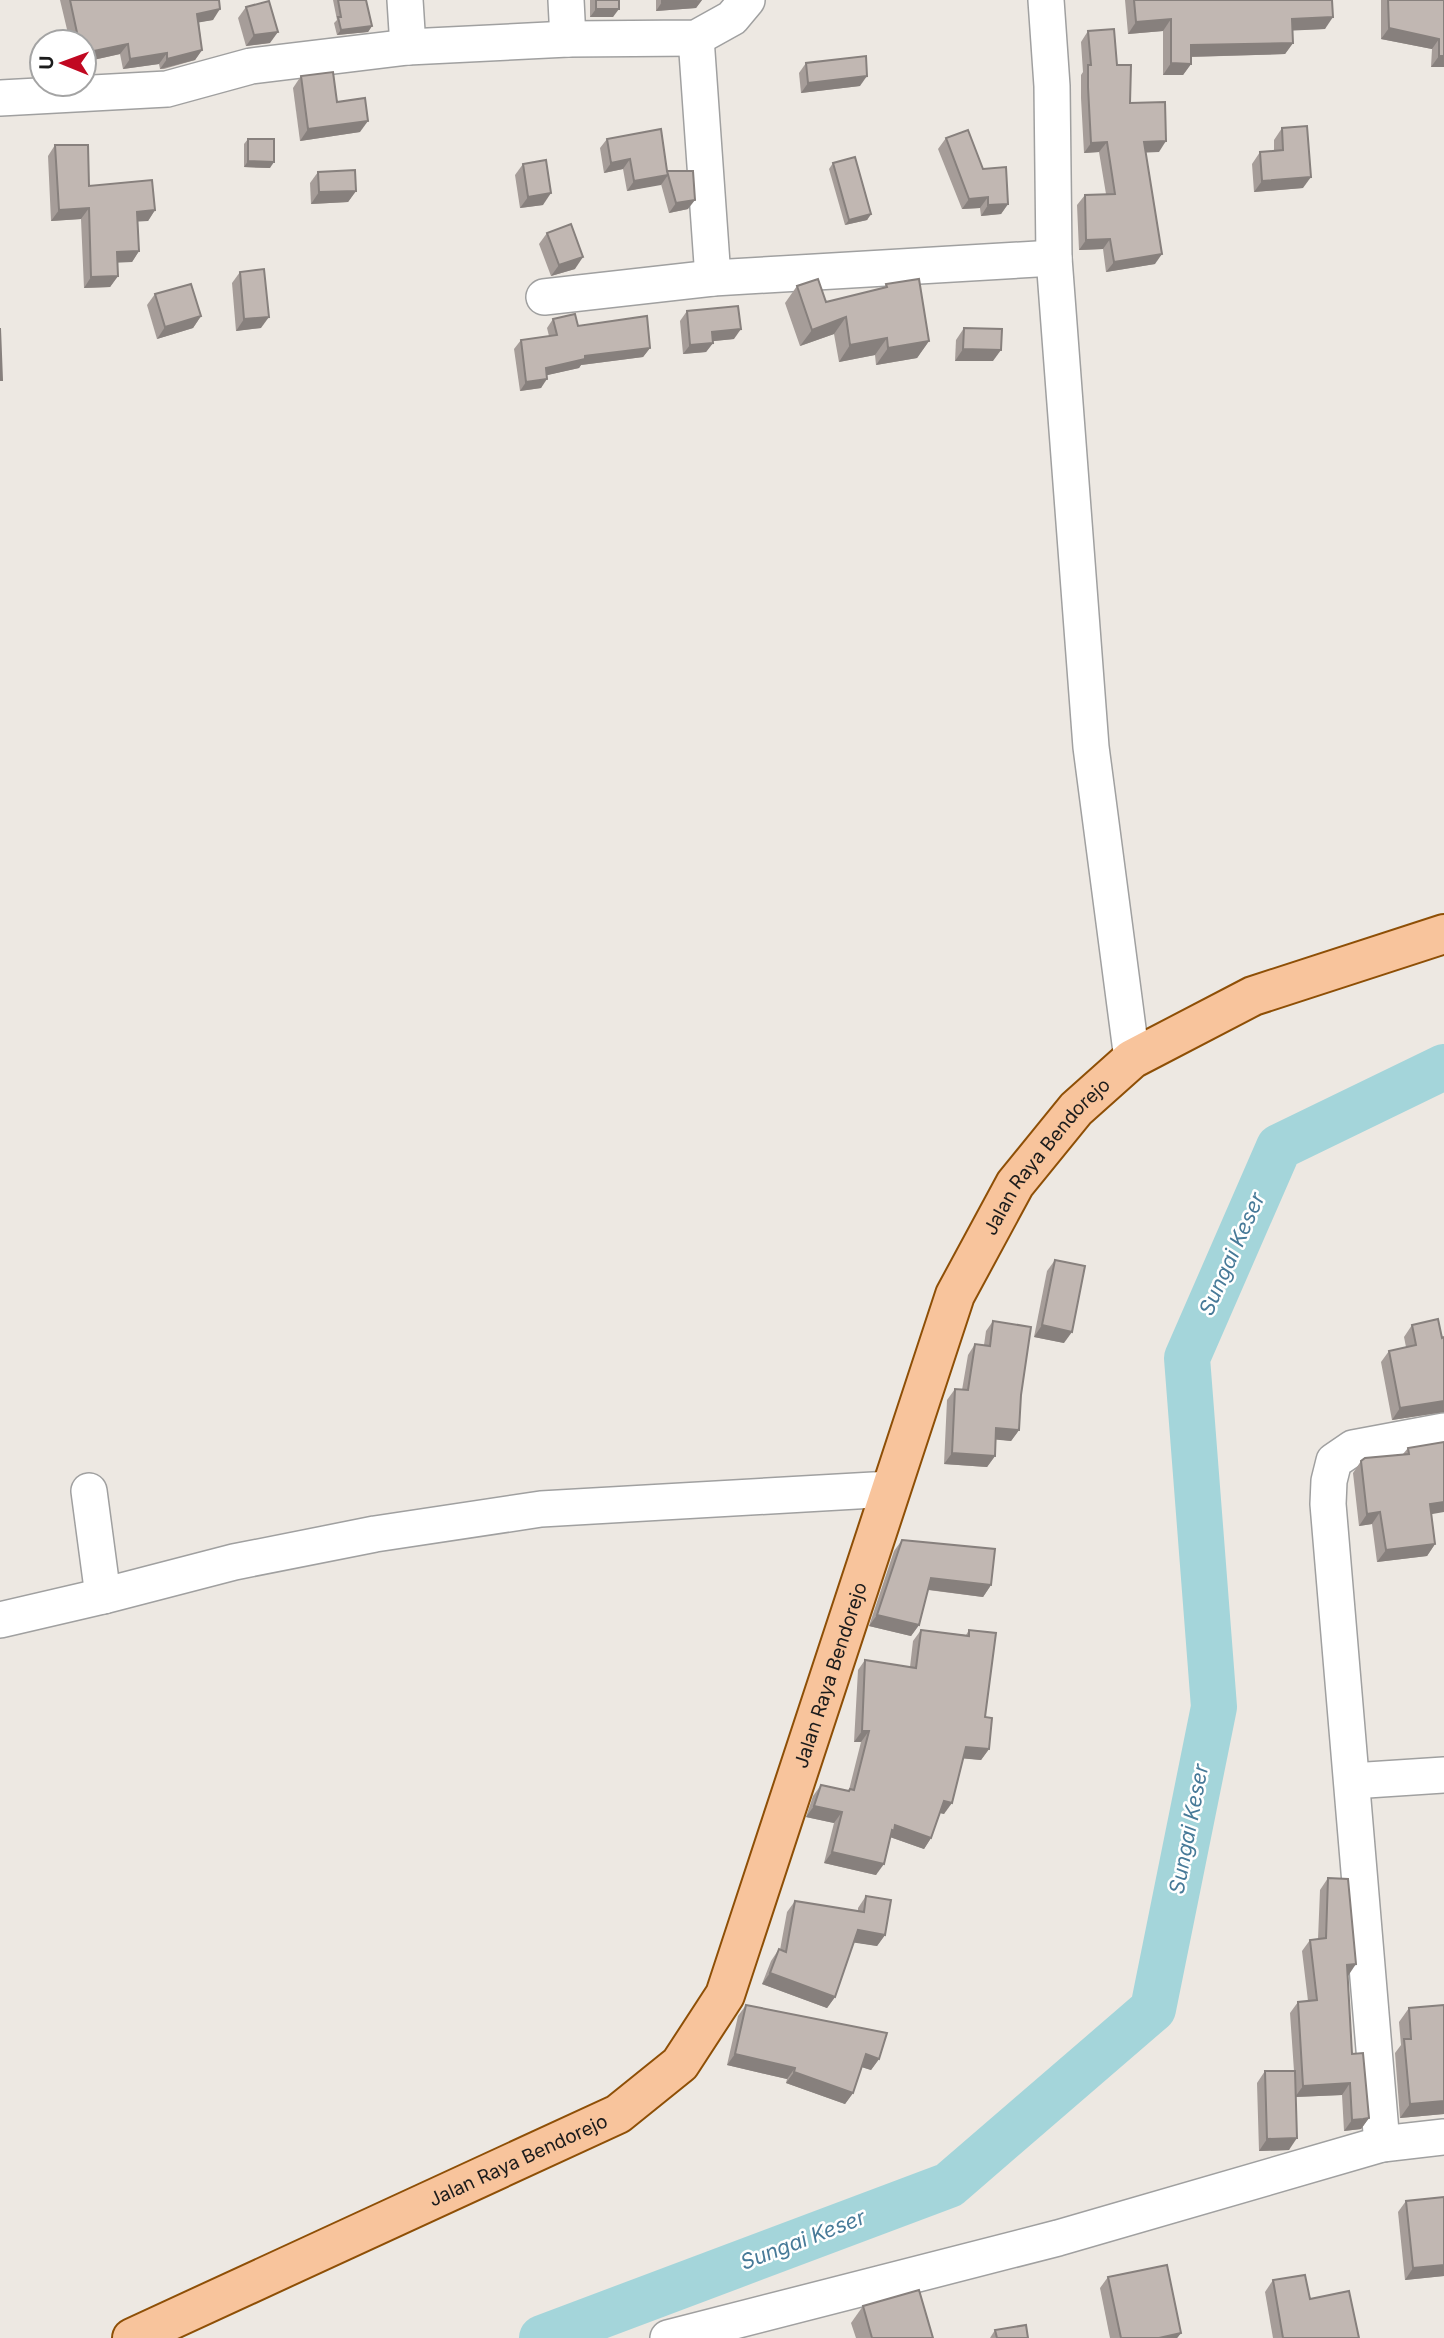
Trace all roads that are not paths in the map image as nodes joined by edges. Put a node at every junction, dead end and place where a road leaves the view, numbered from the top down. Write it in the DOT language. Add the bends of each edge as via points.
graph roads {
  1 [pos="405,0"];
  2 [pos="566,0"];
  3 [pos="1046,0"];
  4 [pos="737,6"];
  5 [pos="696,38"];
  6 [pos="568,39"];
  7 [pos="408,47"];
  8 [pos="0,98"];
  9 [pos="1054,258"];
  10 [pos="713,278"];
  11 [pos="544,297"];
  12 [pos="1444,934"];
  13 [pos="1132,1059"];
  14 [pos="1444,1431"];
  15 [pos="891,1489"];
  16 [pos="89,1491"];
  17 [pos="103,1596"];
  18 [pos="0,1620"];
  19 [pos="1444,1775"];
  20 [pos="1352,1782"];
  21 [pos="1444,2137"];
  22 [pos="1382,2144"];
  23 [pos="132,2338"];
  24 [pos="668,2338"];
  1 -- 7 [label="street"];
  2 -- 6 [label="street"];
  3 -- 9 [label="street"];
  4 -- 5 [label="street"];
  5 -- 6 [label="street"];
  5 -- 10 [label="street"];
  6 -- 7 [label="street"];
  7 -- 8 [label="street" via="251,66 167,89"];
  9 -- 10 [label="street"];
  9 -- 13 [label="street" via="1091,747"];
  10 -- 11 [label="street"];
  12 -- 13 [label="main road, Jalan Raya Bendorejo" via="1253,996"];
  13 -- 15 [label="main road, Jalan Raya Bendorejo" via="1076,1109 1015,1184 956,1295"];
  14 -- 20 [label="street" via="1353,1448 1334,1461 1328,1504"];
  15 -- 17 [label="street" via="541,1509 286,1551"];
  15 -- 23 [label="main road, Jalan Raya Bendorejo" via="725,1995 680,2064 618,2114"];
  16 -- 17 [label="street"];
  17 -- 18 [label="street"];
  19 -- 20 [label="street"];
  20 -- 22 [label="street"];
  21 -- 22 [label="street"];
  22 -- 24 [label="street" via="1058,2238"];
}
